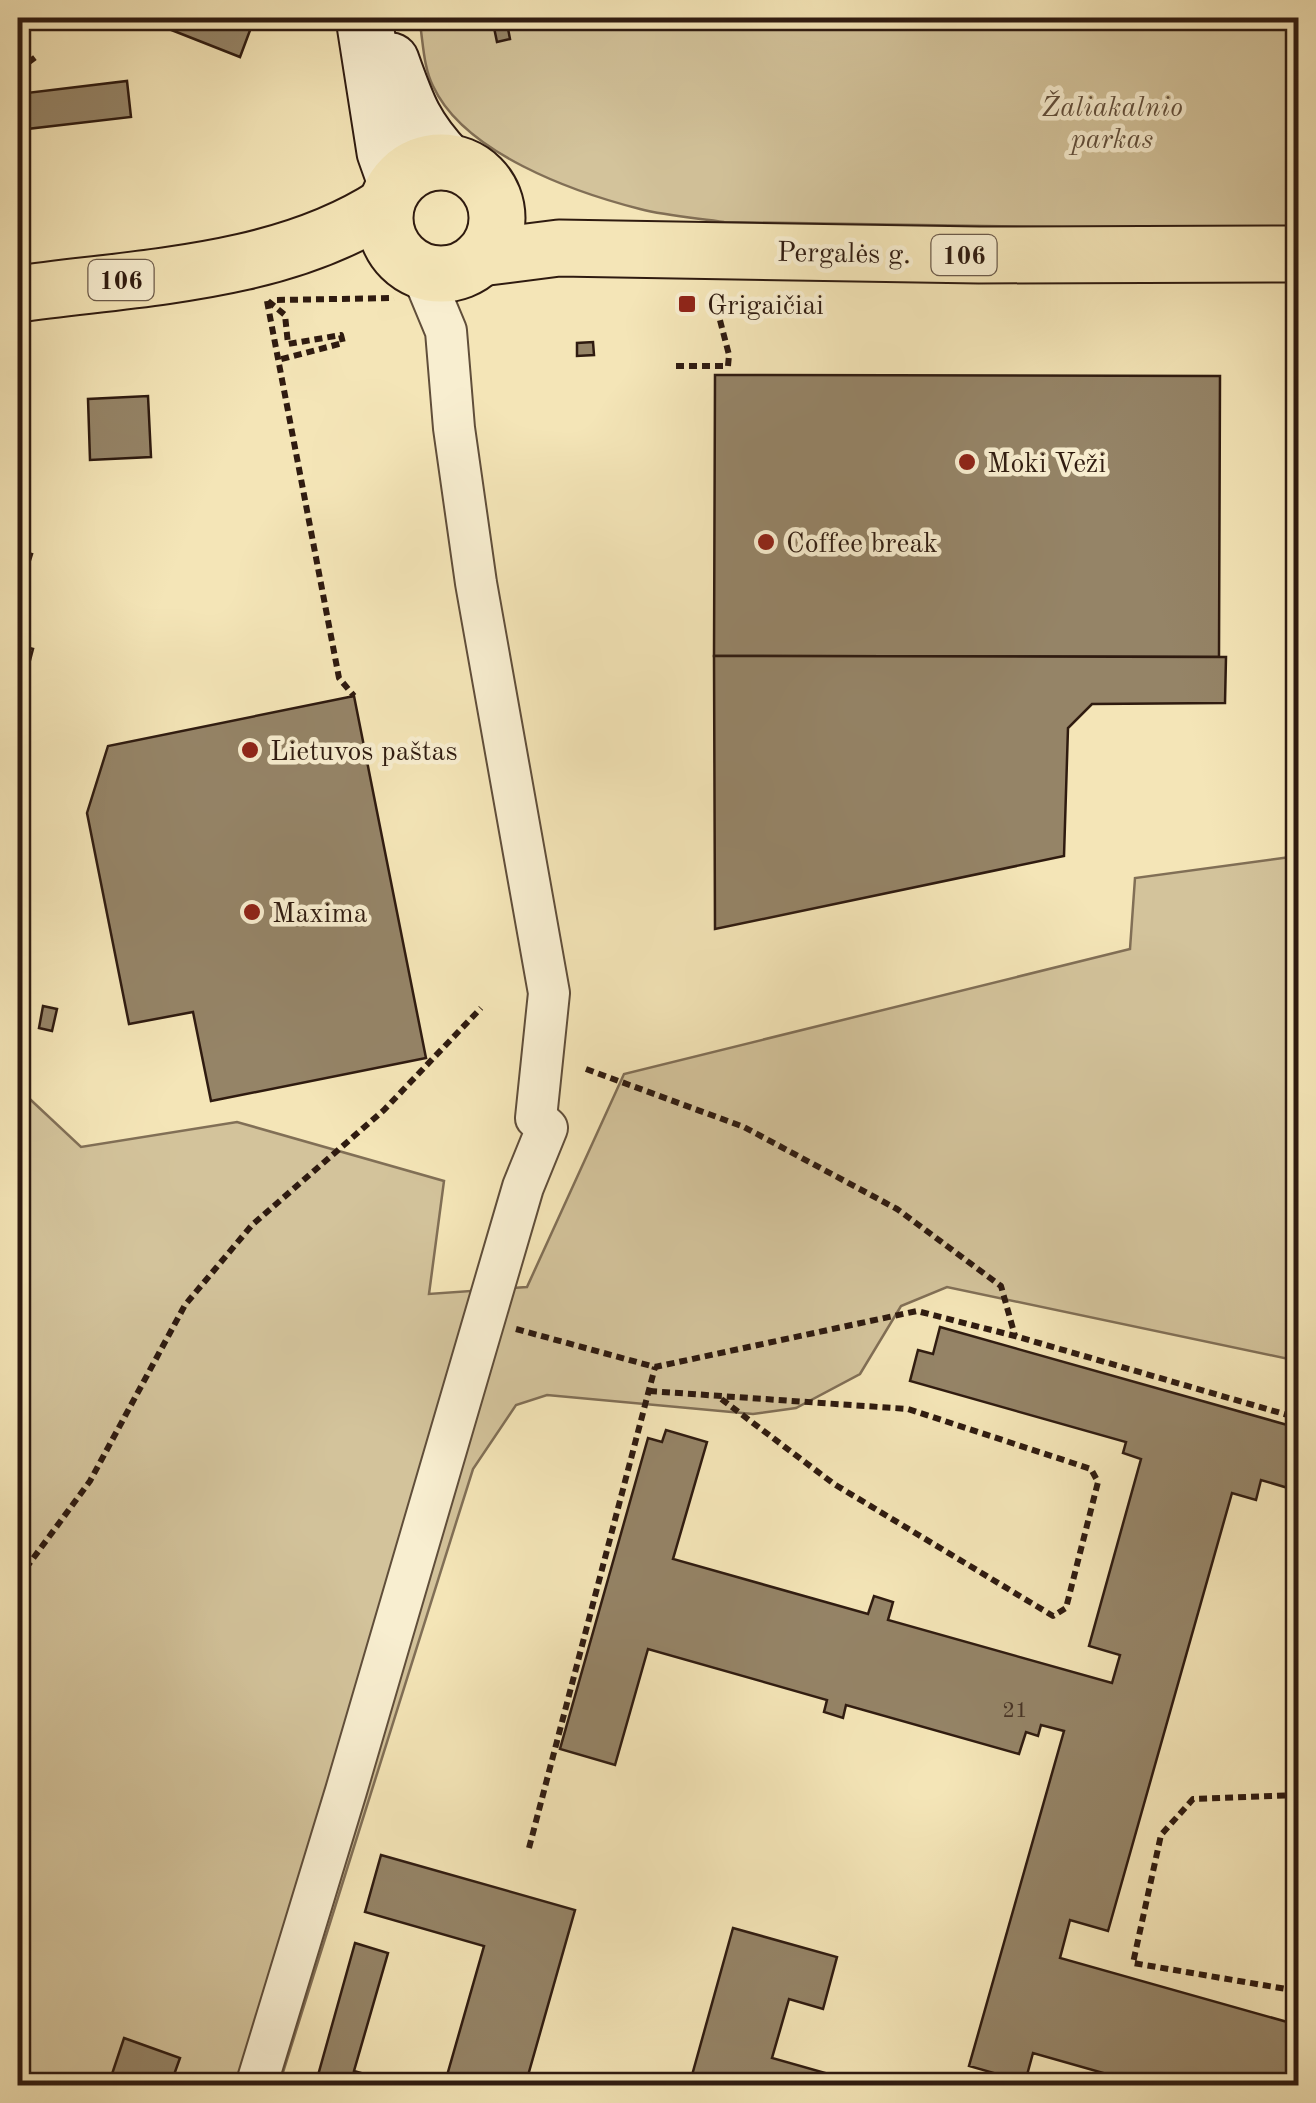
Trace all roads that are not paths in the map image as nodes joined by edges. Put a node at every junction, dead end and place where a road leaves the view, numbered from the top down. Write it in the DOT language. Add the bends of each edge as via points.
graph roads {
  1 [pos="364,18"];
  2 [pos="376,18"];
  3 [pos="447,162"];
  4 [pos="391,194"];
  5 [pos="494,200"];
  6 [pos="630,248"];
  7 [pos="1298,254"];
  8 [pos="224,264"];
  9 [pos="443,265"];
  10 [pos="18,294"];
  11 [pos="256,2086"];
  1 -- 4 [label="street"];
  2 -- 3 [label="street" via="410,115"];
  3 -- 4 [label="main road" via="410,170"];
  3 -- 5 [label="main road" via="476,174"];
  4 -- 8 [label="main road, Pergalės g. / 106" via="351,228"];
  4 -- 9 [label="main road" via="388,236"];
  5 -- 6 [label="main road, Pergalės g. / 106" via="562,232"];
  5 -- 9 [label="main road" via="496,231"];
  6 -- 7 [label="main road, Pergalės g. / 106"];
  6 -- 9 [label="main road, Pergalės g. / 106" via="559,248"];
  8 -- 9 [label="main road, Pergalės g. / 106"];
  8 -- 10 [label="main road, Pergalės g. / 106"];
  9 -- 11 [label="street" via="454,428 476,583 550,993 536,1118 547,1128 523,1187"];
}
